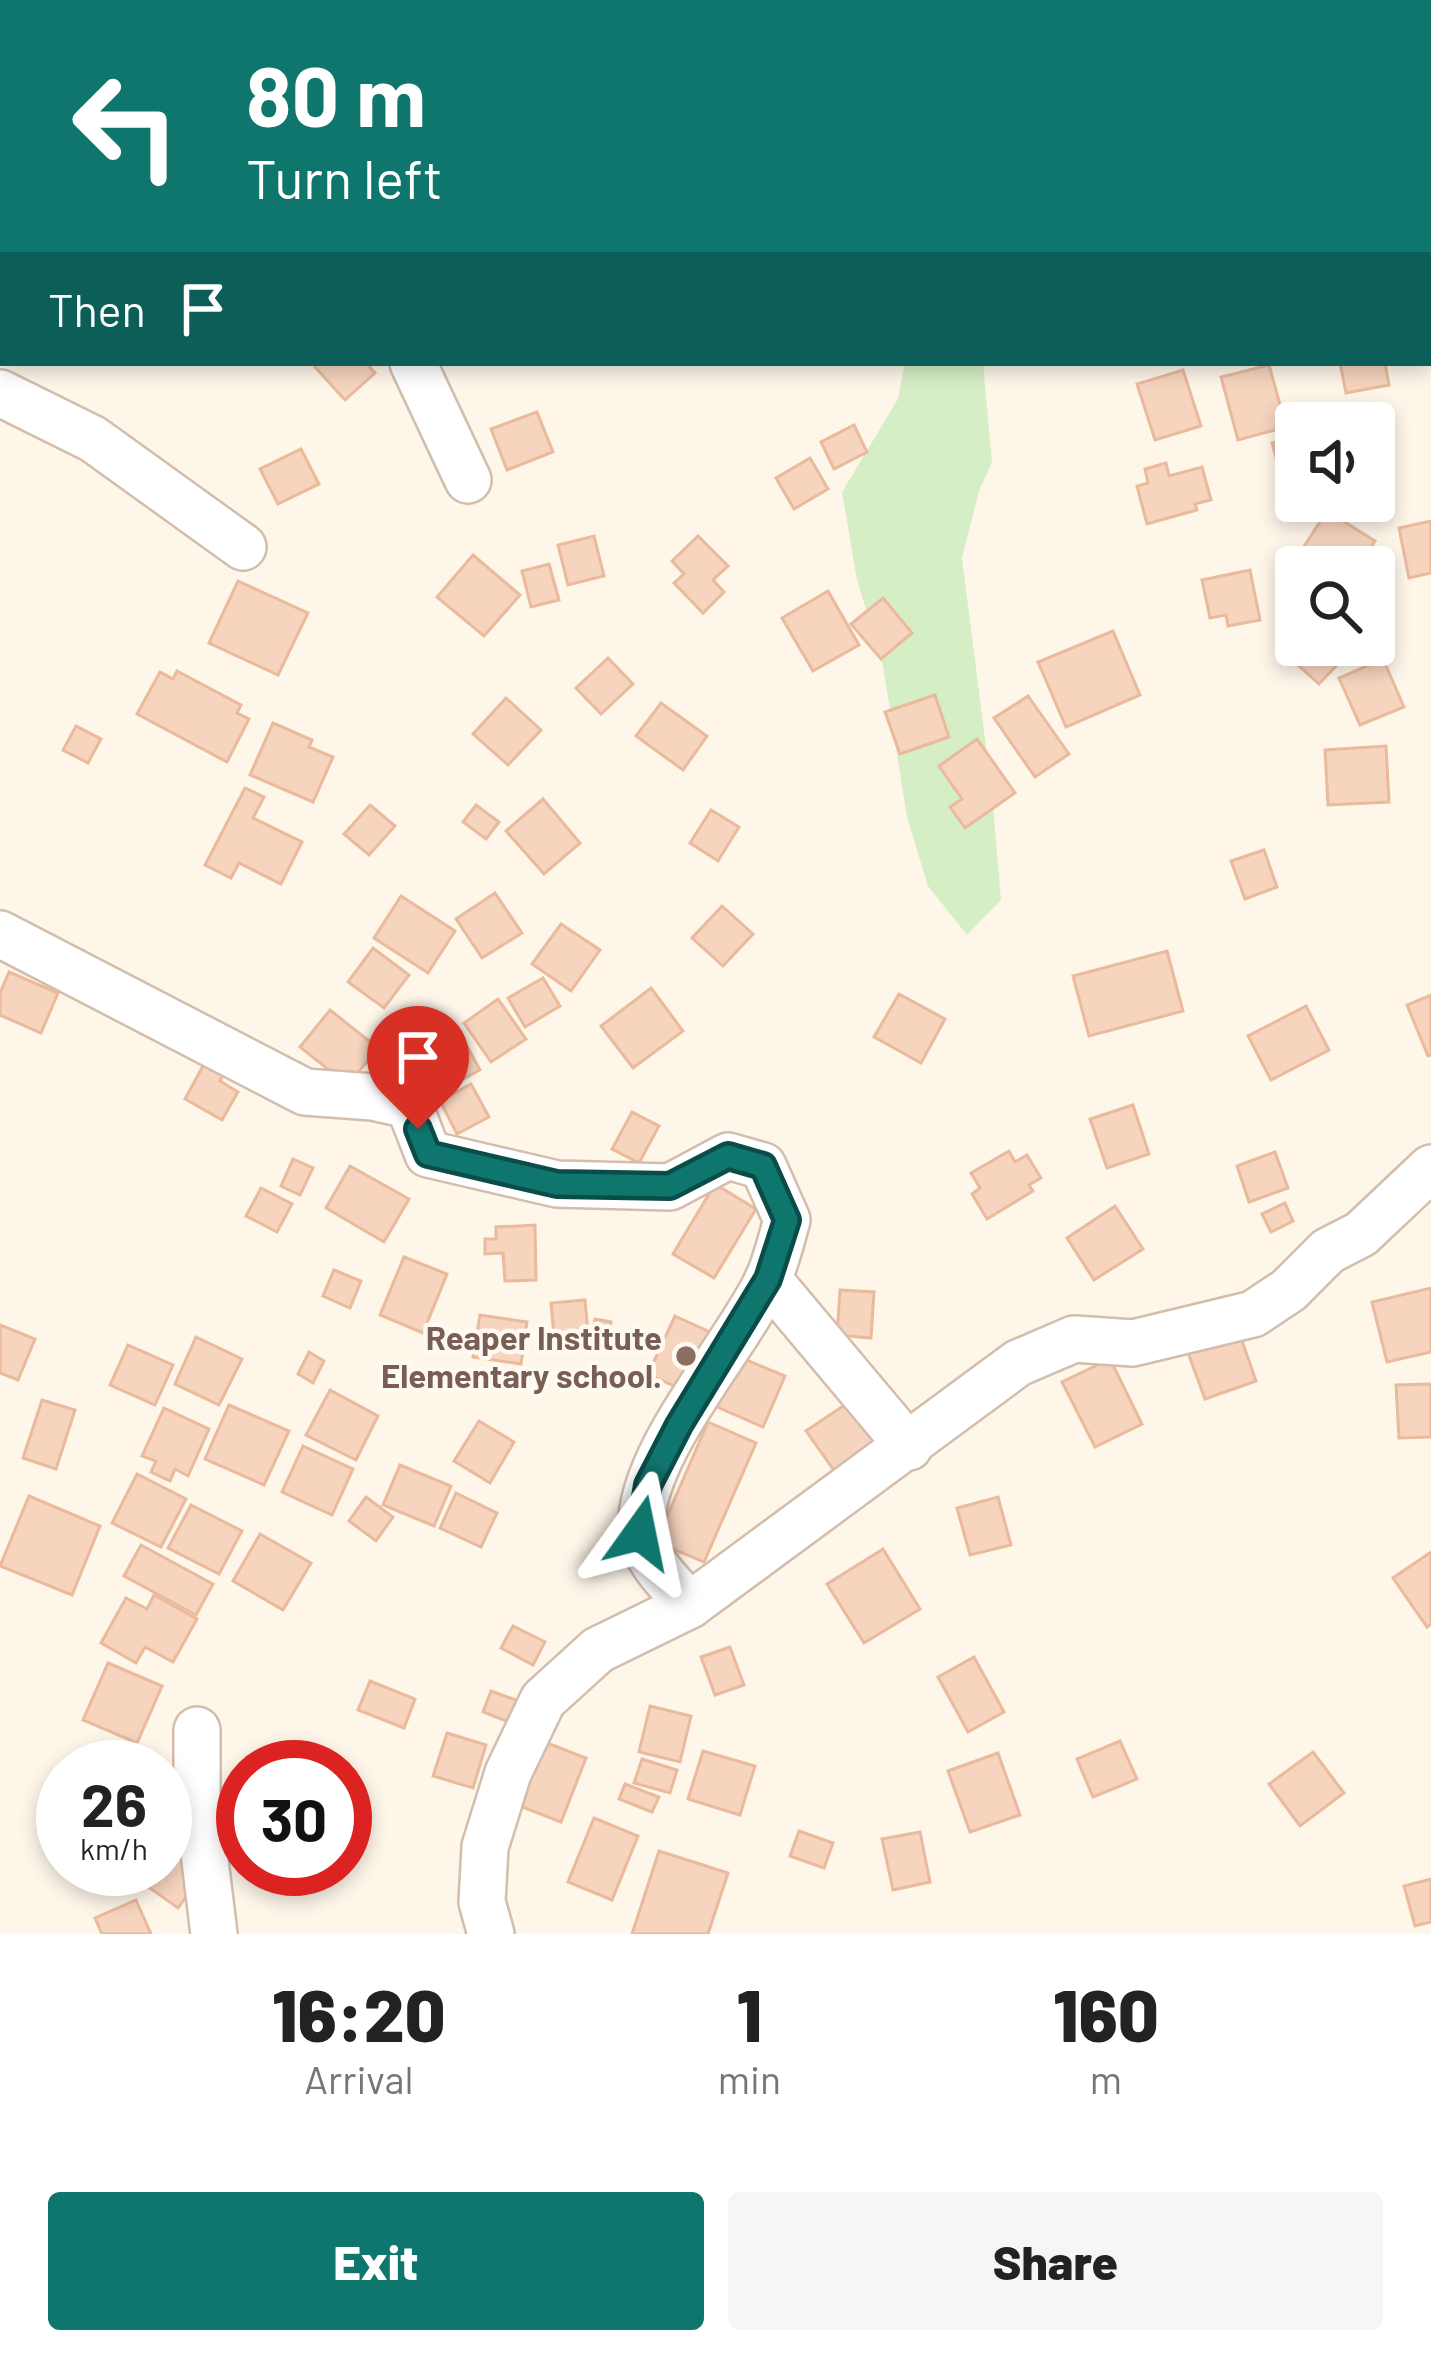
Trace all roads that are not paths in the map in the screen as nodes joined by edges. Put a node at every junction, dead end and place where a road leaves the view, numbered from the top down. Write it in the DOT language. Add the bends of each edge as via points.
graph roads {
  1 [pos="414,366"];
  2 [pos="0,393"];
  3 [pos="468,480"];
  4 [pos="243,547"];
  5 [pos="0,934"];
  6 [pos="1431,1168"];
  7 [pos="768,1279"];
  8 [pos="909,1447"];
  9 [pos="690,1605"];
  10 [pos="197,1730"];
  11 [pos="214,1934"];
  12 [pos="490,1934"];
  1 -- 3 [label="street"];
  2 -- 4 [label="street" via="93,439"];
  5 -- 7 [label="street" via="305,1092 410,1105 428,1154 557,1184 670,1186 728,1156 763,1166 787,1220"];
  6 -- 8 [label="street" via="1361,1234 1253,1314 1133,1343 1075,1339 1018,1364"];
  7 -- 8 [label="street"];
  7 -- 9 [label="street" via="648,1485 640,1533 663,1577"];
  8 -- 9 [label="street"];
  9 -- 12 [label="street" via="598,1650 543,1700 485,1847 482,1902"];
  10 -- 11 [label="street"];
}
